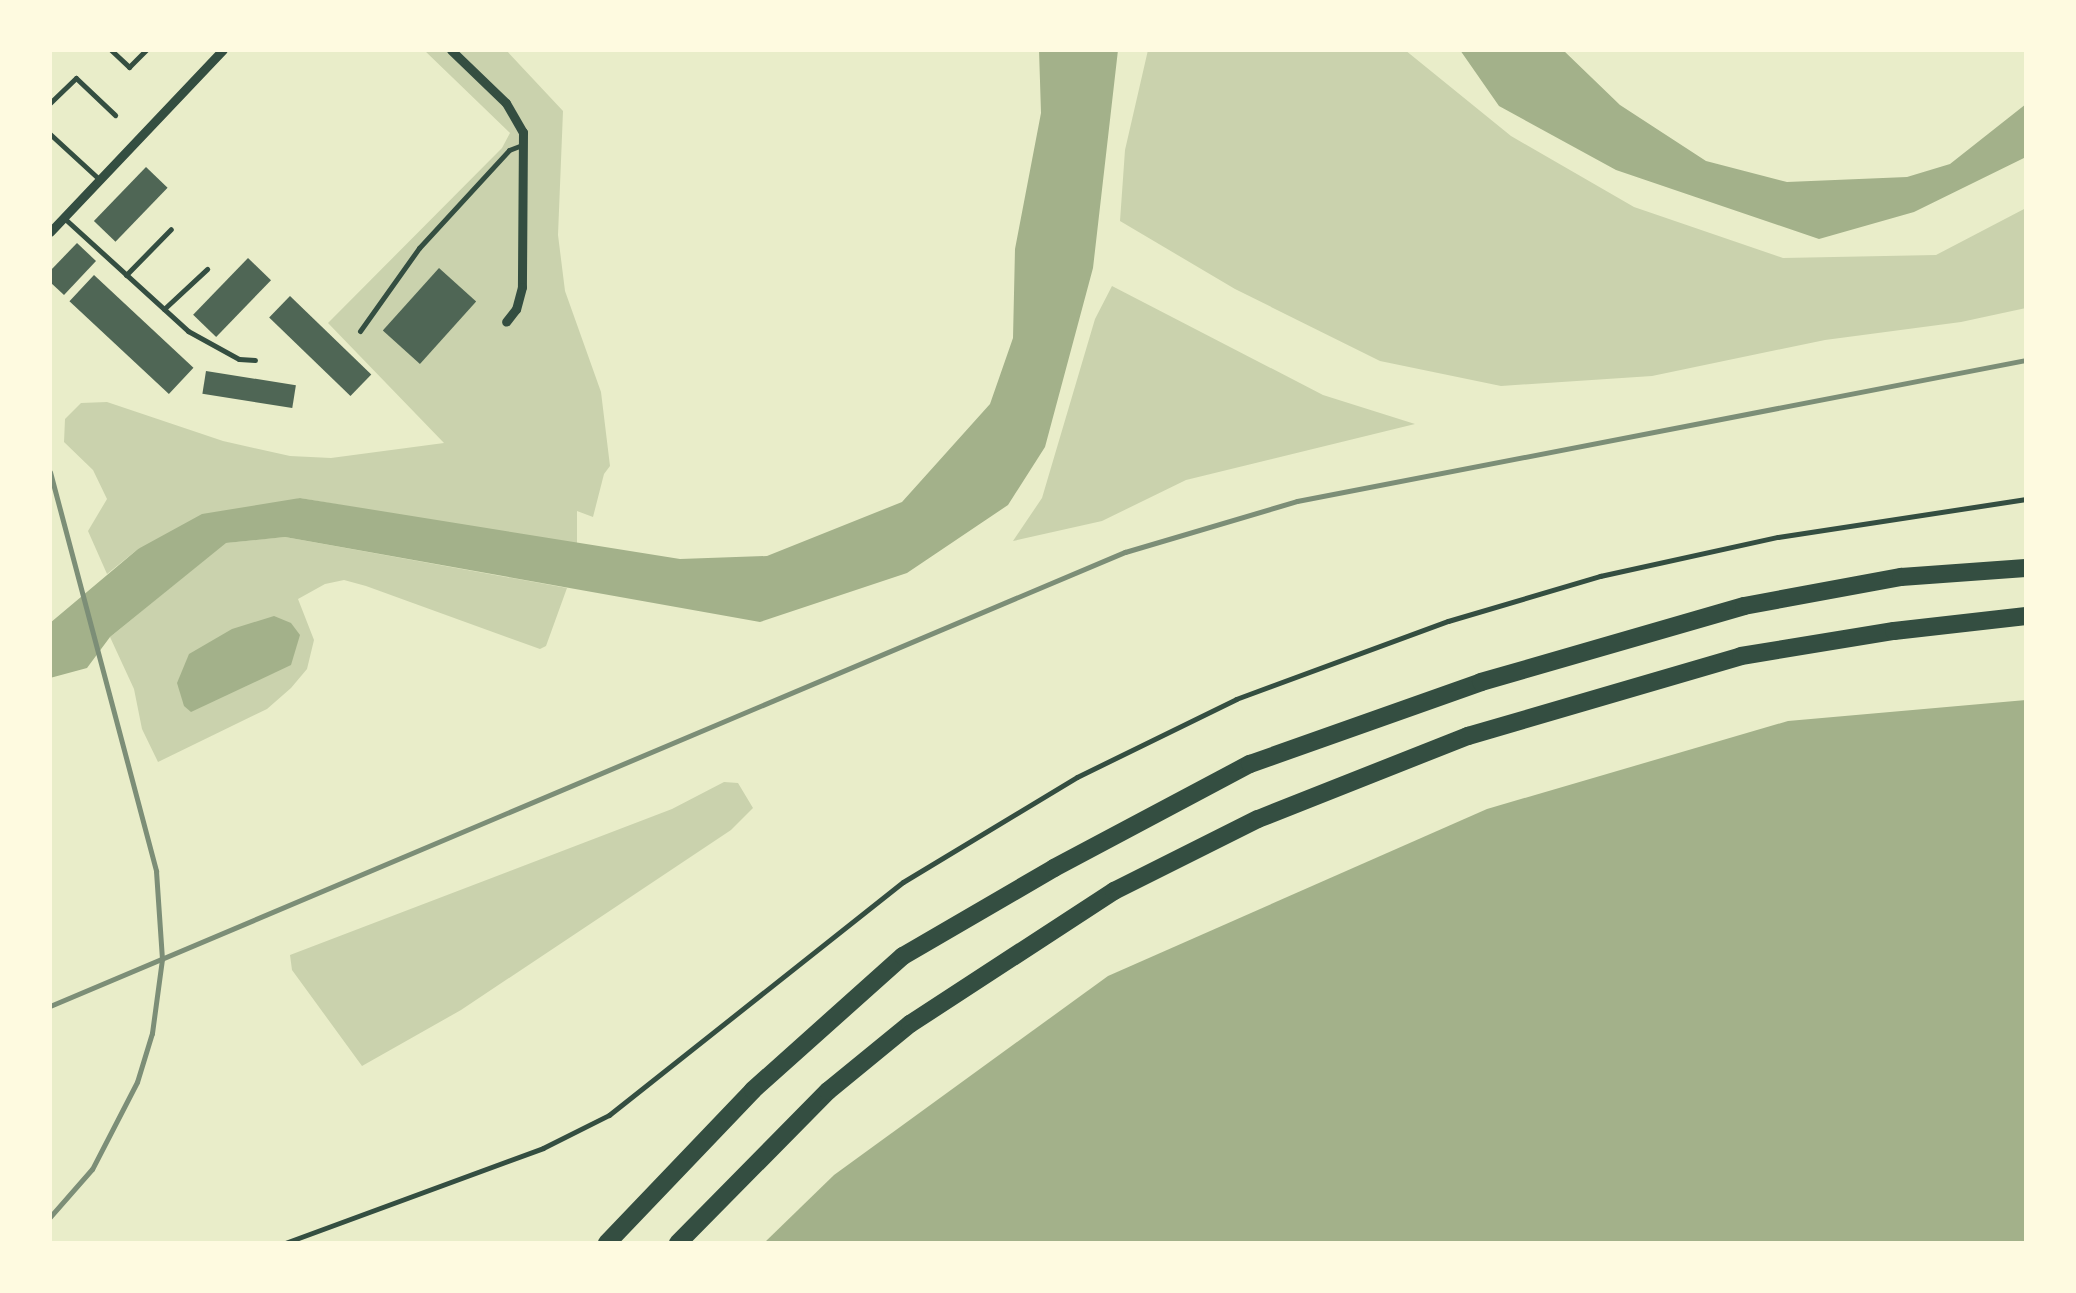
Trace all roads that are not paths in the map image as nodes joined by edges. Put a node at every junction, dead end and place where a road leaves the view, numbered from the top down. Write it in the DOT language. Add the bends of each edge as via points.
graph roads {
  1 [pos="111,50"];
  2 [pos="146,50"];
  3 [pos="223,50"];
  4 [pos="451,50"];
  5 [pos="50,103"];
  6 [pos="115,115"];
  7 [pos="50,134"];
  8 [pos="522,145"];
  9 [pos="100,180"];
  10 [pos="64,218"];
  11 [pos="171,230"];
  12 [pos="50,232"];
  13 [pos="207,269"];
  14 [pos="126,275"];
  15 [pos="164,309"];
  16 [pos="506,322"];
  17 [pos="360,332"];
  18 [pos="254,360"];
  19 [pos="2026,499"];
  20 [pos="2026,568"];
  21 [pos="2026,616"];
  22 [pos="285,1243"];
  23 [pos="607,1243"];
  24 [pos="678,1243"];
  1 -- 2 [label="lane" via="129,68"];
  3 -- 9 [label="street"];
  4 -- 8 [label="street" via="506,103"];
  5 -- 6 [label="lane" via="76,78"];
  7 -- 9 [label="lane"];
  8 -- 16 [label="street" via="522,287"];
  8 -- 17 [label="lane" via="509,150 419,248"];
  9 -- 10 [label="street"];
  10 -- 12 [label="street"];
  10 -- 14 [label="lane"];
  11 -- 14 [label="lane"];
  13 -- 15 [label="lane"];
  14 -- 15 [label="lane"];
  15 -- 18 [label="lane" via="214,348"];
  19 -- 22 [label="lane" via="1778,537 1600,576 1448,621 1236,700 1077,777 903,882 608,1115 543,1148"];
  20 -- 23 [label="highway" via="1901,578 1744,606 1481,682 1250,764 903,956 752,1090"];
  21 -- 24 [label="highway" via="1741,656 1468,736 1258,819 1114,891 910,1024 828,1091"];
}
